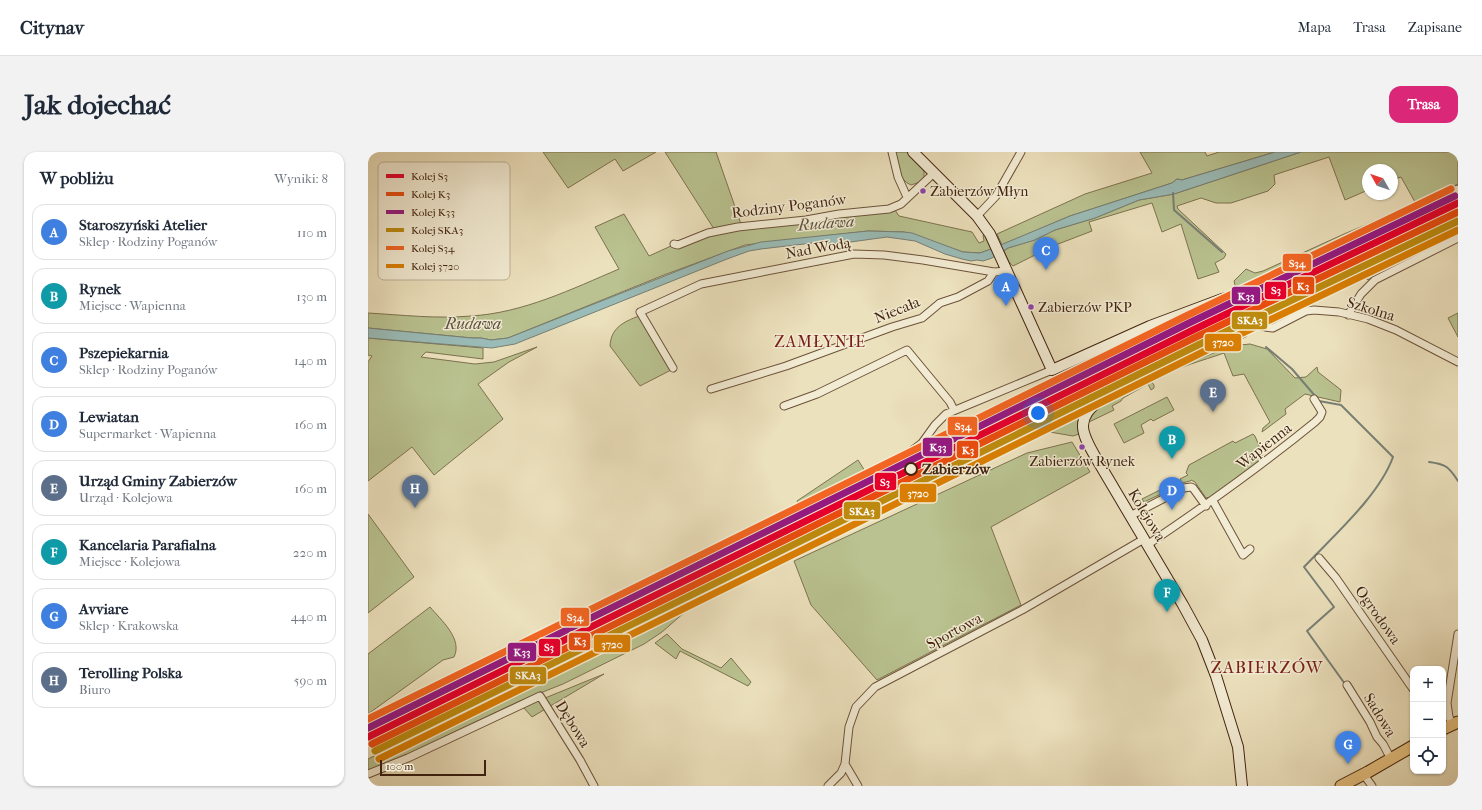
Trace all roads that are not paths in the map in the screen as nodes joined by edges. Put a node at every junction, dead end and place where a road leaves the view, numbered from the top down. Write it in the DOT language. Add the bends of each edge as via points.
graph roads {
  1 [pos="892,152"];
  2 [pos="913,152"];
  3 [pos="1022,152"];
  4 [pos="934,173"];
  5 [pos="1458,189"];
  6 [pos="907,197"];
  7 [pos="977,216"];
  8 [pos="1458,238"];
  9 [pos="674,244"];
  10 [pos="1006,268"];
  11 [pos="994,272"];
  12 [pos="1242,301"];
  13 [pos="1348,315"];
  14 [pos="1249,323"];
  15 [pos="1458,362"];
  16 [pos="673,368"];
  17 [pos="1052,370"];
  18 [pos="711,389"];
  19 [pos="1314,399"];
  20 [pos="784,406"];
  21 [pos="954,410"];
  22 [pos="1213,501"];
  23 [pos="1206,506"];
  24 [pos="1130,516"];
  25 [pos="1146,542"];
  26 [pos="1250,549"];
  27 [pos="1319,558"];
  28 [pos="1458,634"];
  29 [pos="1347,685"];
  30 [pos="1410,685"];
  31 [pos="368,721"];
  32 [pos="1451,725"];
  33 [pos="1410,748"];
  34 [pos="1392,759"];
  35 [pos="845,764"];
  36 [pos="368,774"];
  37 [pos="1364,775"];
  38 [pos="594,786"];
  39 [pos="828,786"];
  40 [pos="858,786"];
  41 [pos="1242,786"];
  42 [pos="1341,786"];
  43 [pos="1372,786"];
  1 -- 6 [label="street" via="898,177"];
  2 -- 4 [label="street"];
  3 -- 7 [label="street" via="996,196"];
  4 -- 6 [label="street, Rodziny Poganów"];
  4 -- 7 [label="street"];
  5 -- 12 [label="street" via="1258,283"];
  6 -- 9 [label="street, Rodziny Poganów" via="889,209 738,227"];
  7 -- 10 [label="street" via="990,234"];
  8 -- 13 [label="street" via="1375,280 1360,294"];
  10 -- 11 [label="street, Nad Wodą"];
  10 -- 17 [label="street"];
  11 -- 16 [label="street, Nad Wodą" via="923,260 854,254 701,284 640,312"];
  11 -- 18 [label="street, Niecała" via="988,282 940,303 922,318 892,326 786,366"];
  12 -- 14 [label="street" via="1250,314"];
  12 -- 17 [label="street" via="1226,298 1150,326"];
  13 -- 14 [label="street, Szkolna" via="1310,310 1273,328"];
  13 -- 15 [label="street, Szkolna" via="1368,319 1396,330"];
  14 -- 24 [label="street, Kolejowa" via="1240,334 1172,363 1100,400 1086,414 1082,425 1085,438"];
  17 -- 21 [label="street"];
  19 -- 22 [label="street, Wapienna" via="1322,412 1320,417"];
  20 -- 21 [label="street" via="817,394 907,350"];
  21 -- 31 [label="street" via="941,418 922,443 910,452 716,552 522,643"];
  22 -- 23 [label="street, Wapienna"];
  22 -- 26 [label="street" via="1243,555"];
  23 -- 24 [label="street" via="1191,487 1184,488"];
  23 -- 25 [label="street, Wapienna"];
  24 -- 25 [label="street, Kolejowa"];
  25 -- 35 [label="street, Sportowa" via="875,687 856,707 848,727"];
  25 -- 41 [label="street, Kolejowa" via="1202,640 1238,747"];
  27 -- 30 [label="street, Ogrodowa" via="1336,578"];
  28 -- 32 [label="street" via="1447,703"];
  29 -- 34 [label="street, Sadowa"];
  33 -- 34 [label="main road"];
  34 -- 37 [label="main road"];
  35 -- 39 [label="street" via="841,773"];
  35 -- 40 [label="street"];
  36 -- 38 [label="street, Dębowa" via="540,696"];
  37 -- 42 [label="main road"];
  37 -- 43 [label="street"];
}
